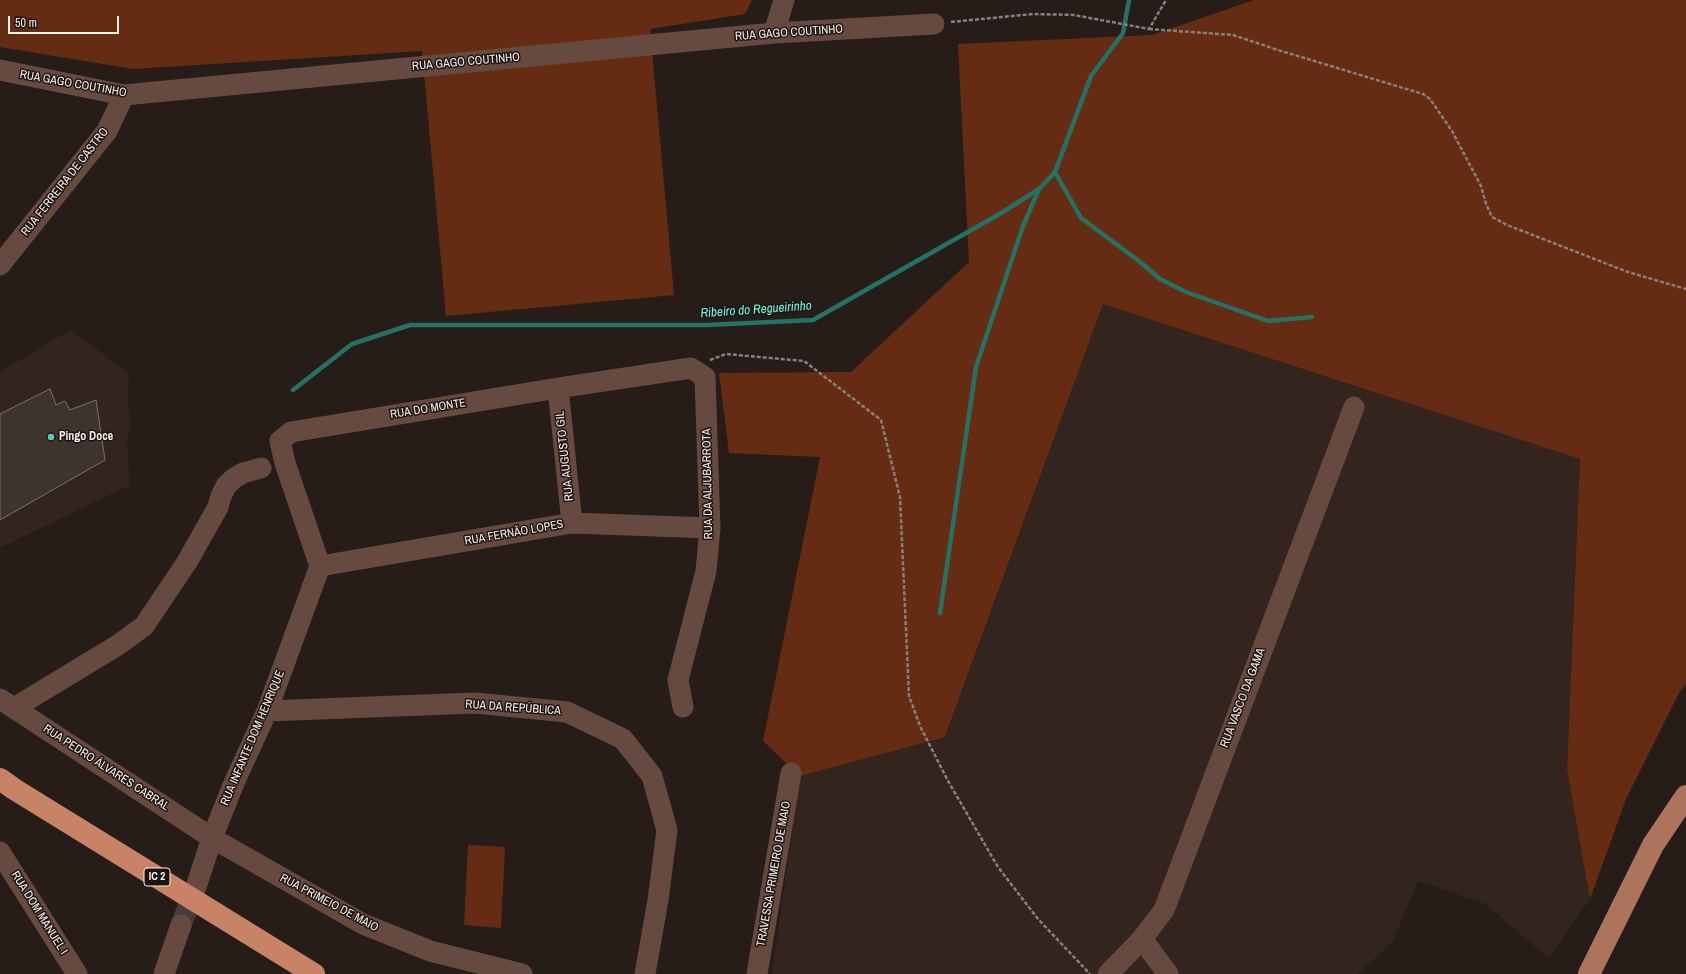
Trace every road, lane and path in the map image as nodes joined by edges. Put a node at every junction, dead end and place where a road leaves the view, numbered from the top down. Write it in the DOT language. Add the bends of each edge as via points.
graph roads {
  1 [pos="784,0"];
  2 [pos="1166,0"];
  3 [pos="934,24"];
  4 [pos="1149,29"];
  5 [pos="774,33"];
  6 [pos="0,70"];
  7 [pos="124,95"];
  8 [pos="0,265"];
  9 [pos="1686,289"];
  10 [pos="698,373"];
  11 [pos="558,388"];
  12 [pos="1354,407"];
  13 [pos="262,468"];
  14 [pos="572,524"];
  15 [pos="710,528"];
  16 [pos="320,566"];
  17 [pos="7,703"];
  18 [pos="683,707"];
  19 [pos="267,711"];
  20 [pos="790,773"];
  21 [pos="0,778"];
  22 [pos="0,792"];
  23 [pos="1686,796"];
  24 [pos="1686,821"];
  25 [pos="212,838"];
  26 [pos="0,852"];
  27 [pos="196,887"];
  28 [pos="182,925"];
  29 [pos="1142,939"];
  30 [pos="77,974"];
  31 [pos="164,974"];
  32 [pos="296,974"];
  33 [pos="314,974"];
  34 [pos="522,974"];
  35 [pos="645,974"];
  36 [pos="757,974"];
  37 [pos="1090,974"];
  38 [pos="1108,974"];
  39 [pos="1168,974"];
  40 [pos="1588,974"];
  41 [pos="1600,974"];
  1 -- 5 [label="street"];
  2 -- 4 [label="path"];
  3 -- 4 [label="path" via="1033,14 1074,15"];
  3 -- 5 [label="street, RUA GAGO COUTINHO"];
  4 -- 9 [label="path" via="1233,35 1423,94 1430,99 1452,131 1481,186 1492,217 1628,272"];
  5 -- 7 [label="street, RUA GAGO COUTINHO"];
  6 -- 7 [label="street, RUA GAGO COUTINHO"];
  7 -- 8 [label="street, RUA FERREIRA DE CASTRO" via="107,131"];
  10 -- 11 [label="street, RUA DO MONTE"];
  10 -- 15 [label="street, RUA DA ALJUBARROTA"];
  10 -- 37 [label="path" via="726,354 804,361 881,420 900,497 909,696 920,726 948,781 998,867 1038,919"];
  11 -- 14 [label="street, RUA AUGUSTO GIL"];
  11 -- 16 [label="street, RUA DO MONTE" via="291,432 280,442"];
  12 -- 29 [label="street, RUA VASCO DA GAMA" via="1164,910"];
  13 -- 17 [label="street" via="243,473 226,486 220,496 218,507 187,562 144,626 118,645"];
  14 -- 15 [label="street, RUA FERNÃO LOPES"];
  14 -- 16 [label="street, RUA FERNÃO LOPES"];
  15 -- 18 [label="street, RUA DA ALJUBARROTA" via="706,570 678,680"];
  16 -- 19 [label="street, RUA INFANTE DOM HENRIQUE"];
  17 -- 25 [label="street, RUA PEDRO ÁLVARES CABRAL"];
  19 -- 25 [label="street, RUA INFANTE DOM HENRIQUE"];
  19 -- 35 [label="street, RUA DA REPÚBLICA" via="475,703 567,712 624,739 652,776 667,830"];
  20 -- 36 [label="street, TRAVESSA PRIMEIRO DE MAIO"];
  21 -- 33 [label="highway, IC 2"];
  22 -- 32 [label="highway, IC 2"];
  23 -- 40 [label="main road" via="1653,845"];
  24 -- 41 [label="main road" via="1663,853"];
  25 -- 27 [label="street, RUA INFANTE DOM HENRIQUE"];
  25 -- 34 [label="street, RUA PRIMEIO DE MAIO" via="364,924 430,951"];
  26 -- 30 [label="street, RUA DOM MANUEL I"];
  28 -- 31 [label="street"];
  29 -- 38 [label="street, RUA VASCO DA GAMA"];
  29 -- 39 [label="street"];
}
